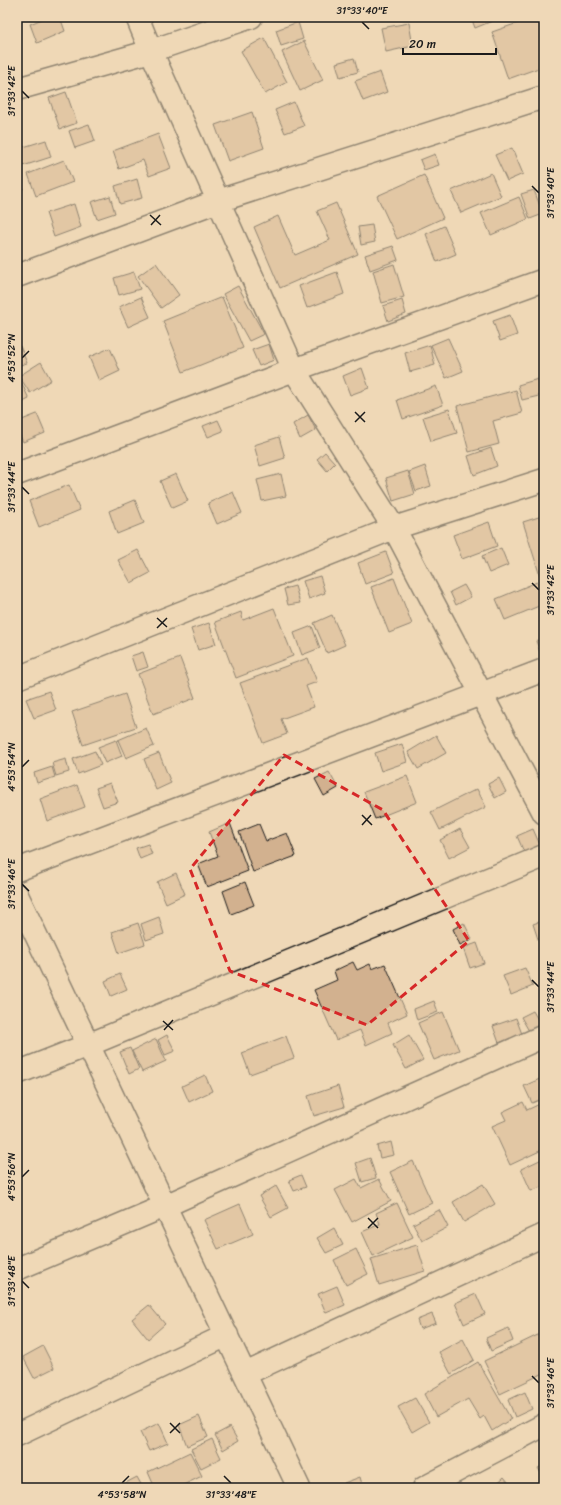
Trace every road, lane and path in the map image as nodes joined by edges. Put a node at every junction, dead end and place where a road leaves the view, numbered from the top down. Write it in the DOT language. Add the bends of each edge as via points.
graph roads {
  1 [pos="137,17"];
  2 [pos="251,17"];
  3 [pos="151,51"];
  4 [pos="17,89"];
  5 [pos="544,97"];
  6 [pos="218,201"];
  7 [pos="17,276"];
  8 [pos="544,280"];
  9 [pos="294,370"];
  10 [pos="17,474"];
  11 [pos="544,480"];
  12 [pos="394,528"];
  13 [pos="544,670"];
  14 [pos="17,678"];
  15 [pos="481,693"];
  16 [pos="544,813"];
  17 [pos="544,856"];
  18 [pos="17,870"];
  19 [pos="17,895"];
  20 [pos="544,1036"];
  21 [pos="88,1045"];
  22 [pos="17,1073"];
  23 [pos="165,1206"];
  24 [pos="544,1235"];
  25 [pos="17,1269"];
  26 [pos="227,1335"];
  27 [pos="245,1374"];
  28 [pos="544,1425"];
  29 [pos="17,1435"];
  30 [pos="299,1488"];
  31 [pos="424,1488"];
  1 -- 3 [label="street"];
  2 -- 3 [label="street"];
  3 -- 4 [label="street"];
  3 -- 6 [label="street"];
  5 -- 6 [label="street"];
  6 -- 7 [label="street"];
  6 -- 9 [label="street"];
  8 -- 9 [label="street"];
  9 -- 10 [label="street"];
  9 -- 12 [label="street"];
  11 -- 12 [label="street"];
  12 -- 14 [label="street"];
  12 -- 15 [label="street"];
  13 -- 15 [label="street"];
  15 -- 16 [label="street"];
  15 -- 18 [label="street"];
  17 -- 21 [label="street"];
  19 -- 21 [label="street"];
  20 -- 23 [label="street"];
  21 -- 22 [label="street"];
  21 -- 23 [label="street"];
  23 -- 25 [label="street"];
  23 -- 26 [label="street"];
  24 -- 27 [label="street"];
  26 -- 27 [label="street"];
  26 -- 29 [label="street"];
  27 -- 30 [label="street"];
  28 -- 31 [label="street"];
}
